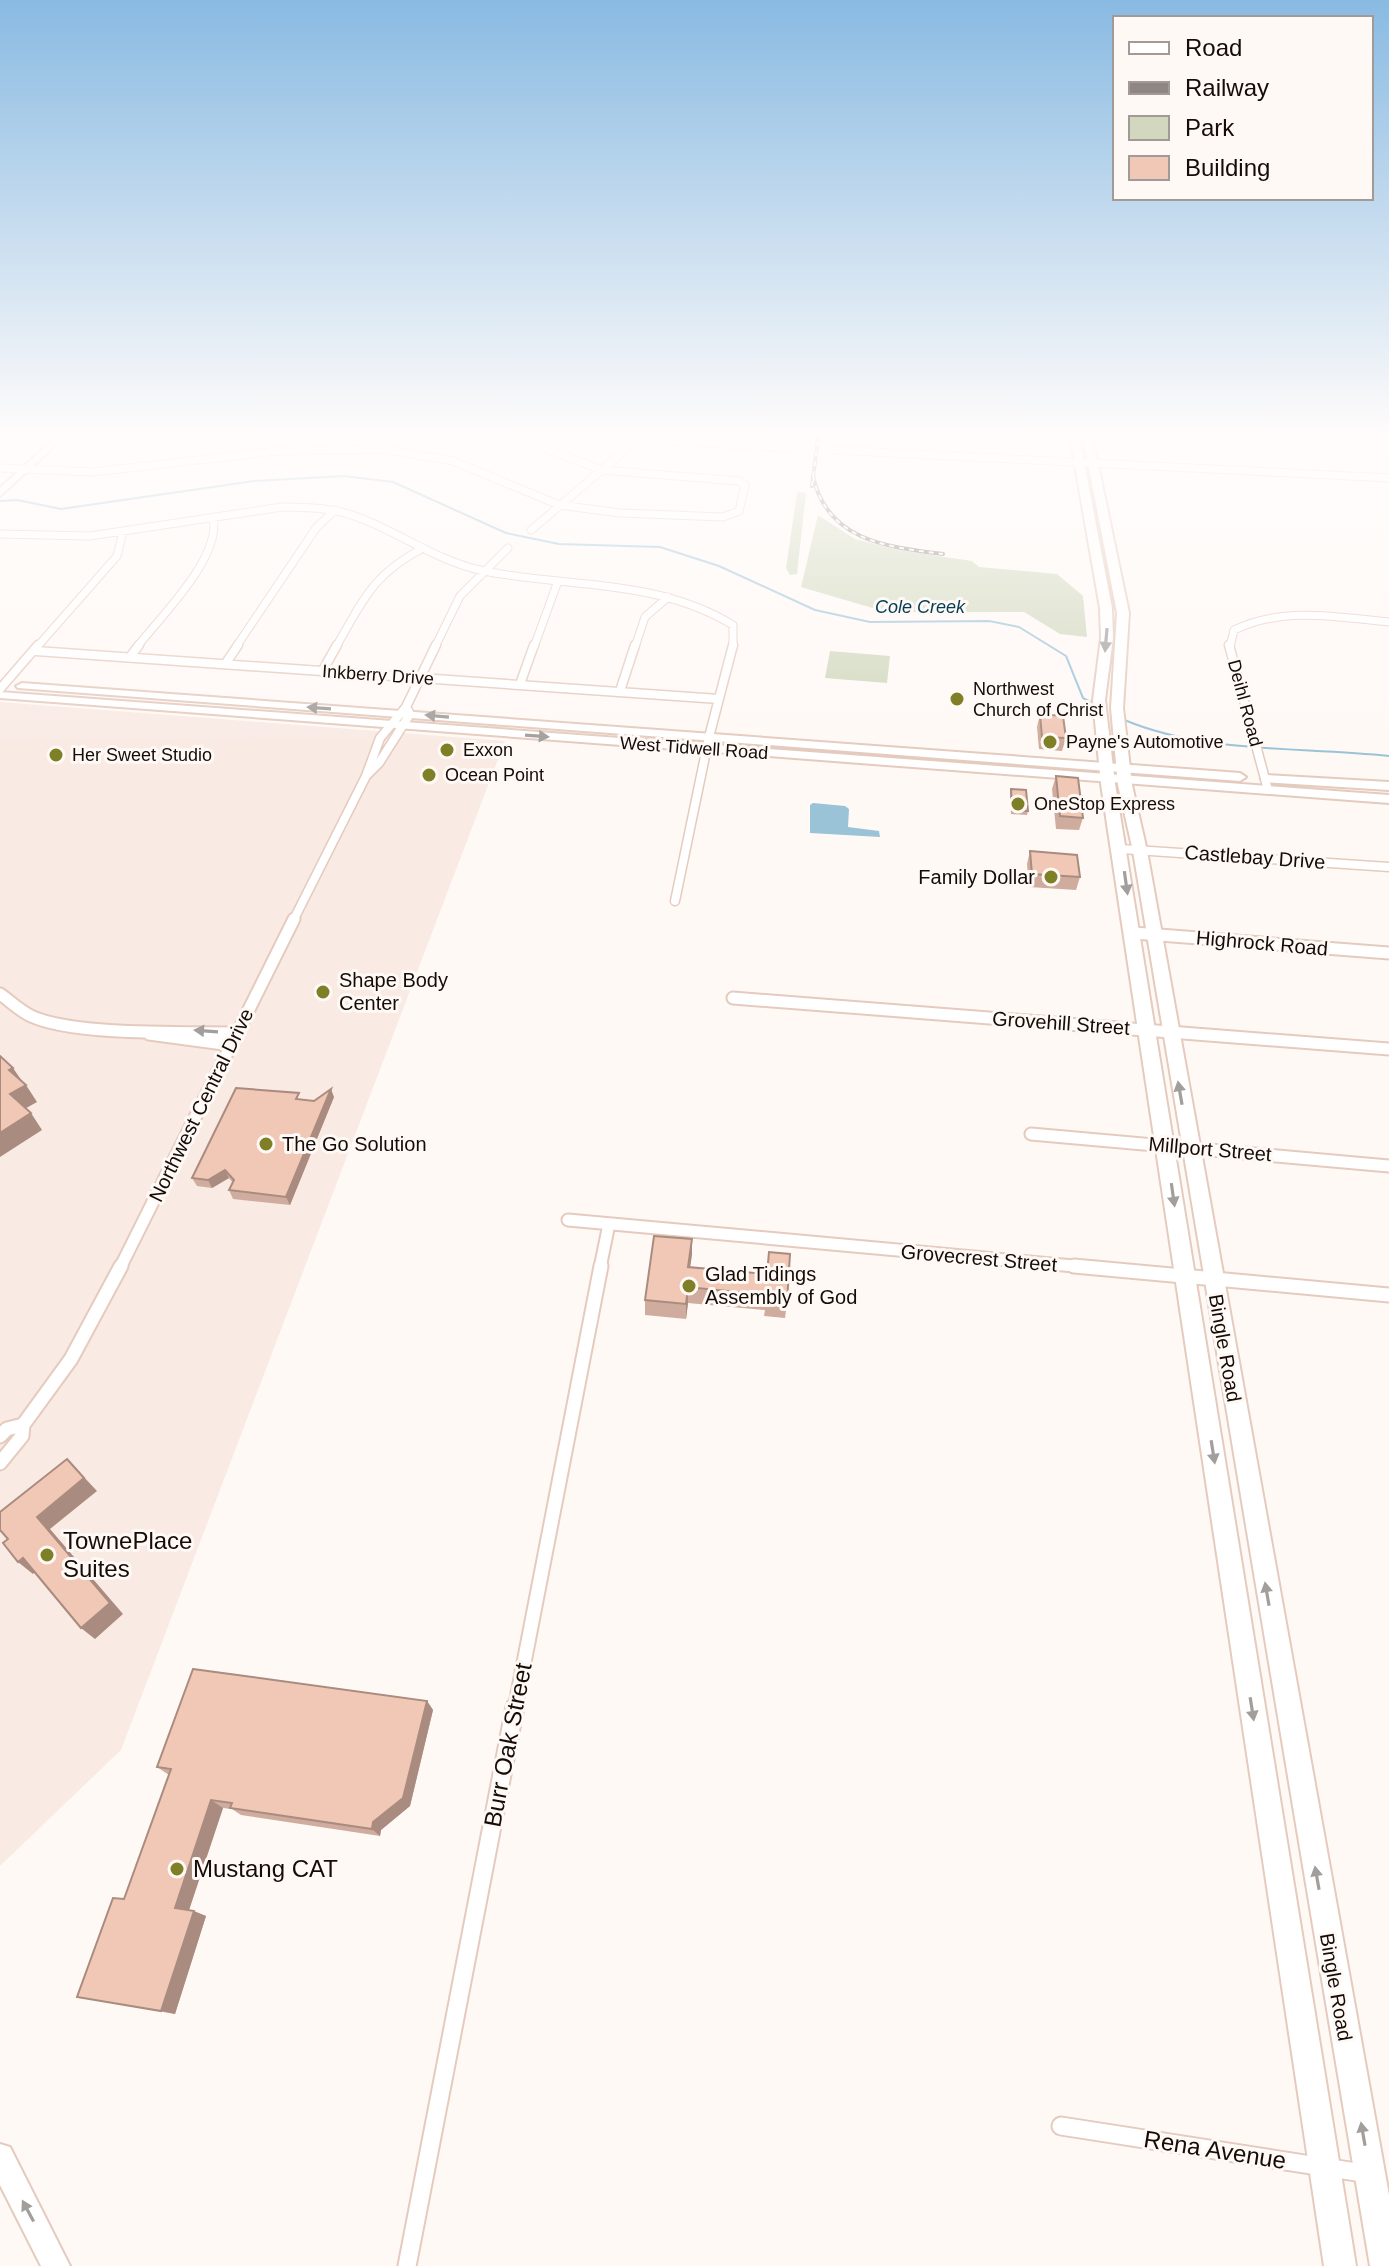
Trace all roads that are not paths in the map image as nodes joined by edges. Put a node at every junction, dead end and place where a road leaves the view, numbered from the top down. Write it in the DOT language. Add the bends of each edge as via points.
graph roads {
  1 [pos="122,537"];
  2 [pos="215,537"];
  3 [pos="310,537"];
  4 [pos="400,537"];
  5 [pos="1092,537"];
  6 [pos="1108,537"];
  7 [pos="423,548"];
  8 [pos="508,548"];
  9 [pos="483,571"];
  10 [pos="558,581"];
  11 [pos="1103,587"];
  12 [pos="1118,588"];
  13 [pos="668,597"];
  14 [pos="1389,622"];
  15 [pos="36,651"];
  16 [pos="130,657"];
  17 [pos="226,663"];
  18 [pos="1103,668"];
  19 [pos="323,670"];
  20 [pos="1119,670"];
  21 [pos="421,678"];
  22 [pos="520,684"];
  23 [pos="1,688"];
  24 [pos="620,691"];
  25 [pos="719,699"];
  26 [pos="196,705"];
  27 [pos="404,712"];
  28 [pos="389,725"];
  29 [pos="403,726"];
  30 [pos="708,743"];
  31 [pos="1115,773"];
  32 [pos="366,776"];
  33 [pos="1267,784"];
  34 [pos="1369,785"];
  35 [pos="1389,786"];
  36 [pos="1382,798"];
  37 [pos="1131,850"];
  38 [pos="1389,867"];
  39 [pos="675,901"];
  40 [pos="1145,933"];
  41 [pos="1389,953"];
  42 [pos="0,994"];
  43 [pos="733,998"];
  44 [pos="137,1031"];
  45 [pos="1158,1031"];
  46 [pos="236,1033"];
  47 [pos="231,1045"];
  48 [pos="1389,1049"];
  49 [pos="1031,1134"];
  50 [pos="1165,1144"];
  51 [pos="1190,1146"];
  52 [pos="1389,1166"];
  53 [pos="568,1220"];
  54 [pos="609,1224"];
  55 [pos="1185,1277"];
  56 [pos="1213,1280"];
  57 [pos="1389,1295"];
  58 [pos="23,1425"];
  59 [pos="0,1436"];
  60 [pos="0,1463"];
  61 [pos="1240,1633"];
  62 [pos="1274,1637"];
  63 [pos="1061,2126"];
  64 [pos="0,2157"];
  65 [pos="1324,2167"];
  66 [pos="1370,2174"];
  67 [pos="56,2266"];
  68 [pos="407,2266"];
  69 [pos="1340,2266"];
  70 [pos="1386,2266"];
  1 -- 15 [label="street" via="117,556"];
  2 -- 16 [label="street" via="211,551"];
  3 -- 17 [label="street"];
  4 -- 7 [label="street"];
  5 -- 11 [label="main road, Bingle Road"];
  6 -- 12 [label="main road, Bingle Road"];
  7 -- 9 [label="street"];
  7 -- 19 [label="street" via="391,565 371,586"];
  8 -- 9 [label="street"];
  9 -- 10 [label="street"];
  9 -- 21 [label="street" via="460,596"];
  10 -- 13 [label="street" via="643,589"];
  10 -- 22 [label="street"];
  11 -- 12 [label="main road"];
  11 -- 18 [label="main road, Bingle Road, one-way"];
  12 -- 20 [label="main road, Bingle Road" via="1124,633"];
  13 -- 24 [label="street" via="645,617"];
  13 -- 25 [label="street" via="733,625 735,639"];
  14 -- 33 [label="street, Deihl Road" via="1288,616 1262,618 1234,630 1229,644"];
  15 -- 16 [label="street, Inkberry Drive"];
  15 -- 23 [label="street"];
  16 -- 17 [label="street, Inkberry Drive"];
  17 -- 19 [label="street, Inkberry Drive"];
  18 -- 20 [label="main road"];
  18 -- 31 [label="main road, Bingle Road" via="1100,720"];
  19 -- 21 [label="street, Inkberry Drive"];
  20 -- 31 [label="main road, Bingle Road"];
  21 -- 22 [label="street, Inkberry Drive"];
  21 -- 27 [label="street"];
  22 -- 24 [label="street, Inkberry Drive"];
  23 -- 26 [label="main road, West Tidwell Road"];
  24 -- 25 [label="street, Inkberry Drive"];
  25 -- 30 [label="street"];
  27 -- 26 [label="main road, West Tidwell Road, one-way"];
  26 -- 28 [label="main road, West Tidwell Road"];
  27 -- 28 [label="street, Northwest Central Drive"];
  27 -- 29 [label="street, Northwest Central Drive"];
  30 -- 27 [label="main road, West Tidwell Road, one-way"];
  28 -- 29 [label="main road, West Tidwell Road"];
  28 -- 32 [label="street, Northwest Central Drive" via="367,761"];
  29 -- 30 [label="main road, West Tidwell Road, one-way"];
  29 -- 32 [label="street, Northwest Central Drive"];
  30 -- 31 [label="main road, West Tidwell Road"];
  30 -- 39 [label="street"];
  31 -- 33 [label="main road, West Tidwell Road"];
  31 -- 37 [label="main road, Bingle Road"];
  32 -- 46 [label="street, Northwest Central Drive"];
  33 -- 34 [label="main road, West Tidwell Road"];
  33 -- 36 [label="main road, West Tidwell Road"];
  34 -- 35 [label="main road, West Tidwell Road"];
  34 -- 36 [label="main road"];
  37 -- 38 [label="street, Castlebay Drive"];
  37 -- 40 [label="main road, Bingle Road"];
  40 -- 41 [label="street, Highrock Road"];
  40 -- 45 [label="main road, Bingle Road"];
  42 -- 44 [label="street" via="28,1015 50,1023"];
  43 -- 45 [label="street, Grovehill Street"];
  46 -- 44 [label="street, one-way"];
  44 -- 47 [label="street"];
  45 -- 48 [label="street, Grovehill Street"];
  45 -- 50 [label="main road, Bingle Road"];
  51 -- 45 [label="main road, Bingle Road, one-way"];
  46 -- 47 [label="street, Northwest Central Drive"];
  47 -- 58 [label="street, Northwest Central Drive" via="71,1359"];
  49 -- 50 [label="street, Millport Street"];
  50 -- 51 [label="street, Millport Street"];
  50 -- 55 [label="main road, Bingle Road, one-way"];
  51 -- 52 [label="street, Millport Street"];
  51 -- 56 [label="main road, Bingle Road"];
  53 -- 54 [label="street, Grovecrest Street"];
  54 -- 55 [label="street, Grovecrest Street"];
  54 -- 68 [label="street, Burr Oak Street"];
  55 -- 56 [label="street, Grovecrest Street"];
  55 -- 61 [label="main road, Bingle Road, one-way"];
  56 -- 57 [label="street, Grovecrest Street"];
  62 -- 56 [label="main road, Bingle Road, one-way"];
  58 -- 59 [label="street, Northwest Central Drive"];
  58 -- 60 [label="street, Northwest Central Drive" via="22,1436"];
  61 -- 62 [label="main road"];
  61 -- 65 [label="main road, Bingle Road, one-way"];
  66 -- 62 [label="main road, Bingle Road, one-way"];
  63 -- 65 [label="street, Rena Avenue"];
  67 -- 64 [label="main road, one-way"];
  65 -- 66 [label="street, Rena Avenue"];
  65 -- 69 [label="main road, Bingle Road"];
  66 -- 70 [label="main road, Bingle Road"];
}
